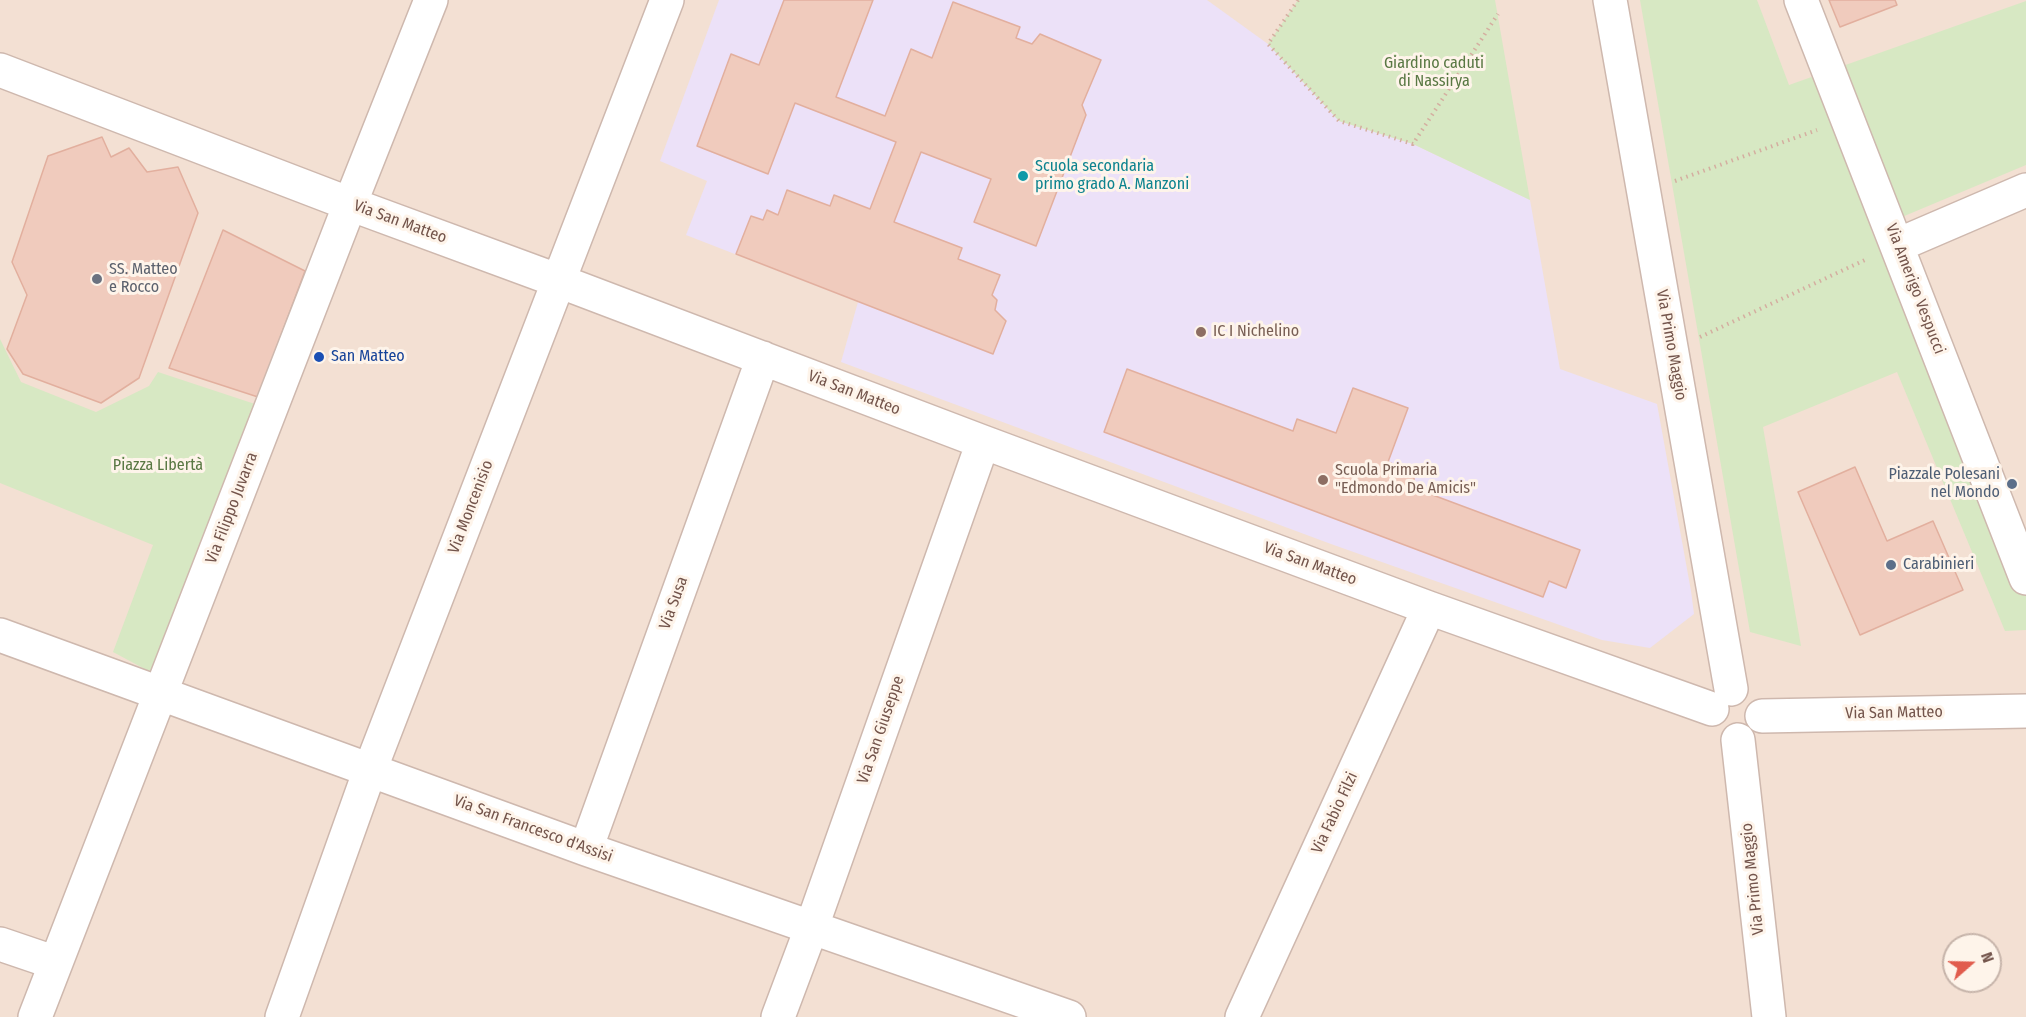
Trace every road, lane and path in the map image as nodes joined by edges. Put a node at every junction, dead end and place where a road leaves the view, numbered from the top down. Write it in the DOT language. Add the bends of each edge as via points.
graph roads {
  1 [pos="431,0"];
  2 [pos="667,0"];
  3 [pos="1299,0"];
  4 [pos="1610,0"];
  5 [pos="1802,0"];
  6 [pos="1498,14"];
  7 [pos="0,70"];
  8 [pos="1849,119"];
  9 [pos="1670,182"];
  10 [pos="2026,190"];
  11 [pos="350,204"];
  12 [pos="1898,245"];
  13 [pos="559,281"];
  14 [pos="1672,351"];
  15 [pos="763,358"];
  16 [pos="983,442"];
  17 [pos="2026,578"];
  18 [pos="1429,608"];
  19 [pos="0,635"];
  20 [pos="160,694"];
  21 [pos="1721,699"];
  22 [pos="2026,711"];
  23 [pos="1762,716"];
  24 [pos="1738,740"];
  25 [pos="370,770"];
  26 [pos="586,849"];
  27 [pos="811,928"];
  28 [pos="0,944"];
  29 [pos="56,963"];
  30 [pos="35,1017"];
  31 [pos="282,1017"];
  32 [pos="778,1017"];
  33 [pos="1069,1017"];
  34 [pos="1242,1017"];
  35 [pos="1768,1017"];
  1 -- 11 [label="street, Via Filippo Juvarra"];
  2 -- 13 [label="street, Via Moncenisio"];
  3 -- 6 [label="path" via="1268,44 1339,121 1413,144"];
  4 -- 14 [label="street, Via Primo Maggio"];
  5 -- 8 [label="street, Via Amerigo Vespucci"];
  7 -- 11 [label="street, Via San Matteo"];
  8 -- 9 [label="path"];
  8 -- 12 [label="street, Via Amerigo Vespucci"];
  10 -- 12 [label="street"];
  11 -- 13 [label="street, Via San Matteo"];
  11 -- 20 [label="street, Via Filippo Juvarra"];
  12 -- 14 [label="path"];
  12 -- 17 [label="street, Via Amerigo Vespucci"];
  13 -- 15 [label="street, Via San Matteo"];
  13 -- 25 [label="street, Via Moncenisio"];
  14 -- 21 [label="street, Via Primo Maggio"];
  15 -- 16 [label="street, Via San Matteo"];
  15 -- 26 [label="street, Via Susa"];
  16 -- 18 [label="street, Via San Matteo"];
  16 -- 27 [label="street, Via San Giuseppe"];
  18 -- 21 [label="street, Via San Matteo"];
  18 -- 34 [label="street, Via Fabio Filzi"];
  19 -- 20 [label="street, Via San Francesco d'Assisi"];
  20 -- 25 [label="street, Via San Francesco d'Assisi"];
  20 -- 29 [label="street, Via Filippo Juvarra"];
  21 -- 23 [label="street" via="1749,692 1756,698"];
  21 -- 24 [label="street" via="1712,723 1727,739"];
  22 -- 23 [label="street, Via San Matteo"];
  23 -- 24 [label="street" via="1755,732"];
  24 -- 35 [label="street, Via Primo Maggio"];
  25 -- 26 [label="street, Via San Francesco d'Assisi"];
  25 -- 31 [label="street, Via Moncenisio"];
  26 -- 27 [label="street, Via San Francesco d'Assisi"];
  27 -- 32 [label="street, Via San Giuseppe"];
  27 -- 33 [label="street, Via San Francesco d'Assisi"];
  28 -- 29 [label="street"];
  29 -- 30 [label="street, Via Filippo Juvarra"];
}
